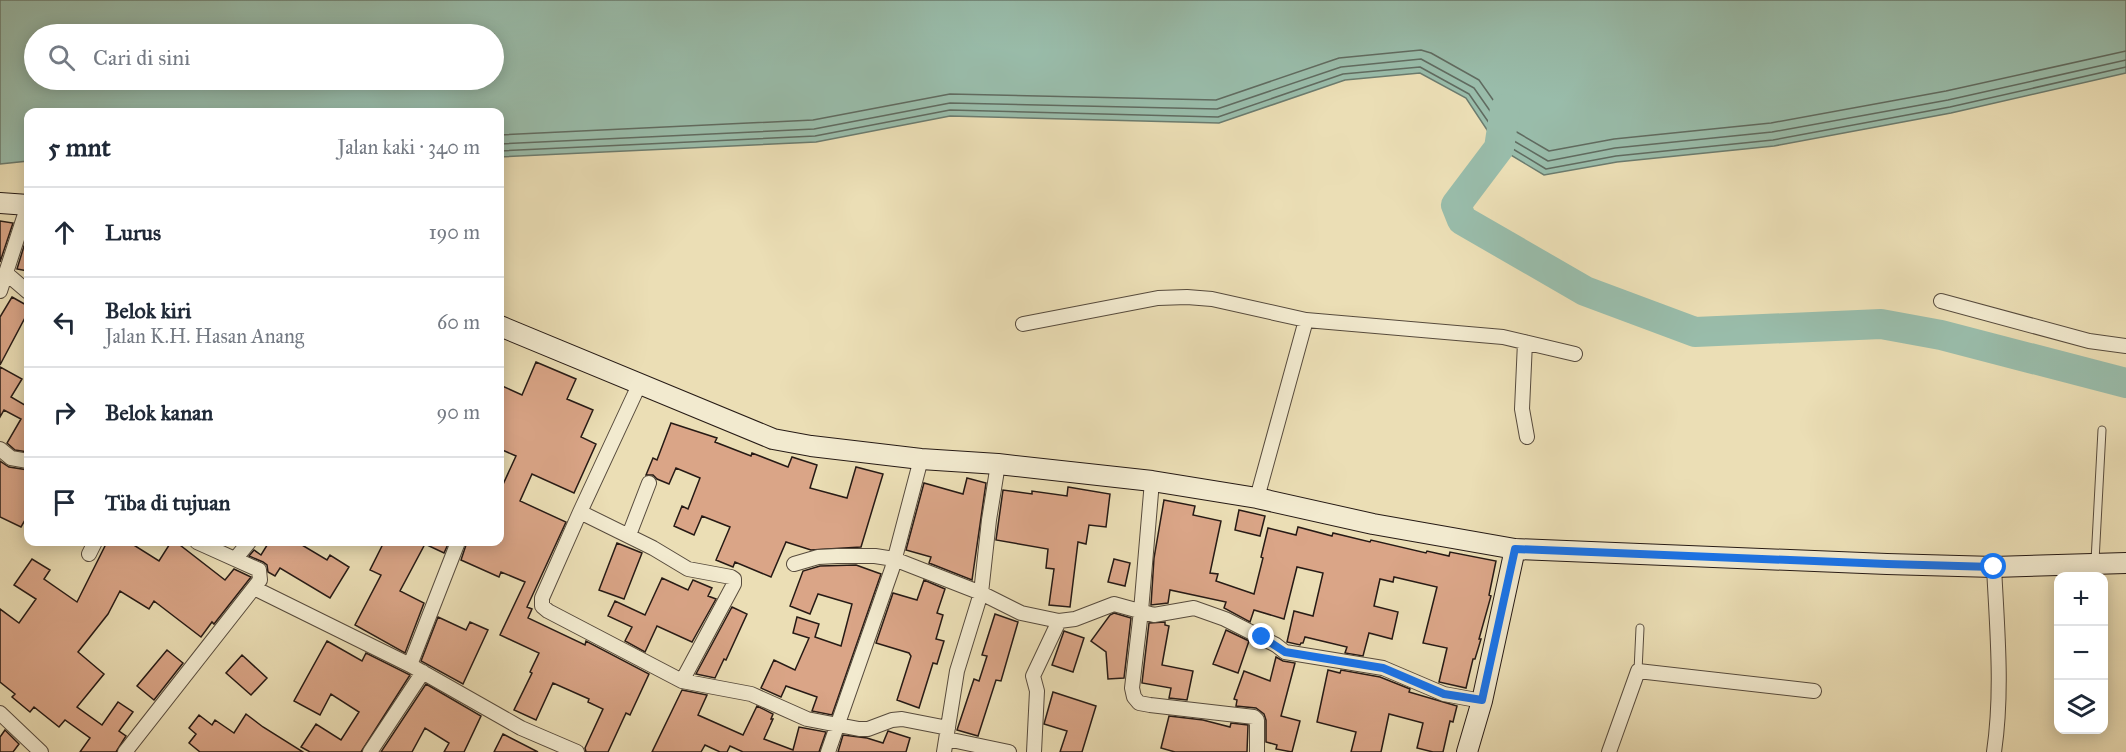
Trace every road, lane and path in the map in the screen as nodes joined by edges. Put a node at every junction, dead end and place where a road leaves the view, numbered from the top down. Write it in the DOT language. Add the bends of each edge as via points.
graph roads {
  1 [pos="0,203"];
  2 [pos="24,205"];
  3 [pos="24,218"];
  4 [pos="7,274"];
  5 [pos="24,289"];
  6 [pos="0,291"];
  7 [pos="1941,301"];
  8 [pos="1306,320"];
  9 [pos="1023,324"];
  10 [pos="504,328"];
  11 [pos="1525,342"];
  12 [pos="2126,346"];
  13 [pos="1575,354"];
  14 [pos="639,385"];
  15 [pos="2102,430"];
  16 [pos="1527,437"];
  17 [pos="0,449"];
  18 [pos="921,459"];
  19 [pos="24,460"];
  20 [pos="998,464"];
  21 [pos="1152,481"];
  22 [pos="649,483"];
  23 [pos="1257,498"];
  24 [pos="580,512"];
  25 [pos="629,535"];
  26 [pos="207,546"];
  27 [pos="246,546"];
  28 [pos="456,546"];
  29 [pos="1515,549"];
  30 [pos="236,558"];
  31 [pos="894,559"];
  32 [pos="2126,563"];
  33 [pos="794,564"];
  34 [pos="2095,564"];
  35 [pos="1994,567"];
  36 [pos="254,588"];
  37 [pos="981,594"];
  38 [pos="1141,611"];
  39 [pos="1059,621"];
  40 [pos="1640,628"];
  41 [pos="410,664"];
  42 [pos="1638,671"];
  43 [pos="423,672"];
  44 [pos="682,681"];
  45 [pos="1814,691"];
  46 [pos="1482,700"];
  47 [pos="0,712"];
  48 [pos="836,724"];
  49 [pos="946,740"];
  50 [pos="41,752"];
  51 [pos="125,752"];
  52 [pos="370,752"];
  53 [pos="577,752"];
  54 [pos="828,752"];
  55 [pos="1010,752"];
  56 [pos="1034,752"];
  57 [pos="1257,752"];
  58 [pos="1467,752"];
  59 [pos="1609,752"];
  60 [pos="1994,752"];
  1 -- 2 [label="street"];
  3 -- 4 [label="street"];
  4 -- 5 [label="street"];
  4 -- 6 [label="street"];
  7 -- 12 [label="street" via="2089,341"];
  8 -- 9 [label="street" via="1212,299 1158,297"];
  8 -- 11 [label="street"];
  8 -- 23 [label="street"];
  10 -- 14 [label="street"];
  11 -- 13 [label="street"];
  11 -- 16 [label="street" via="1522,409"];
  14 -- 18 [label="street" via="773,439"];
  14 -- 24 [label="street"];
  15 -- 34 [label="lane"];
  17 -- 19 [label="street" via="11,458"];
  18 -- 20 [label="street"];
  18 -- 31 [label="street"];
  20 -- 21 [label="street"];
  20 -- 37 [label="street"];
  21 -- 23 [label="street"];
  21 -- 38 [label="street"];
  22 -- 25 [label="street"];
  23 -- 29 [label="street" via="1373,524"];
  24 -- 25 [label="street"];
  24 -- 44 [label="street" via="542,606"];
  25 -- 44 [label="street" via="688,569 734,579"];
  26 -- 30 [label="street"];
  27 -- 30 [label="street"];
  28 -- 41 [label="street"];
  29 -- 35 [label="street"];
  29 -- 46 [label="street"];
  30 -- 36 [label="street" via="259,570 260,580"];
  31 -- 33 [label="street" via="837,556"];
  31 -- 37 [label="street"];
  31 -- 48 [label="street"];
  32 -- 34 [label="street"];
  34 -- 35 [label="street"];
  35 -- 60 [label="street" via="1999,658"];
  36 -- 41 [label="street"];
  36 -- 51 [label="street"];
  37 -- 39 [label="street" via="1021,613"];
  37 -- 49 [label="street" via="957,671"];
  38 -- 39 [label="street" via="1114,604"];
  38 -- 46 [label="street" via="1154,615 1194,608 1215,614 1285,652 1383,668 1444,694"];
  38 -- 57 [label="street" via="1134,697 1139,703 1254,717"];
  39 -- 56 [label="street" via="1033,676 1037,691"];
  40 -- 42 [label="lane"];
  41 -- 43 [label="street"];
  42 -- 45 [label="street"];
  42 -- 59 [label="street"];
  43 -- 52 [label="street"];
  43 -- 53 [label="street" via="521,728"];
  44 -- 48 [label="street" via="751,694 807,719"];
  46 -- 58 [label="street"];
  47 -- 50 [label="street"];
  48 -- 49 [label="street" via="868,729 902,719"];
  48 -- 54 [label="street"];
  49 -- 55 [label="street"];
}
